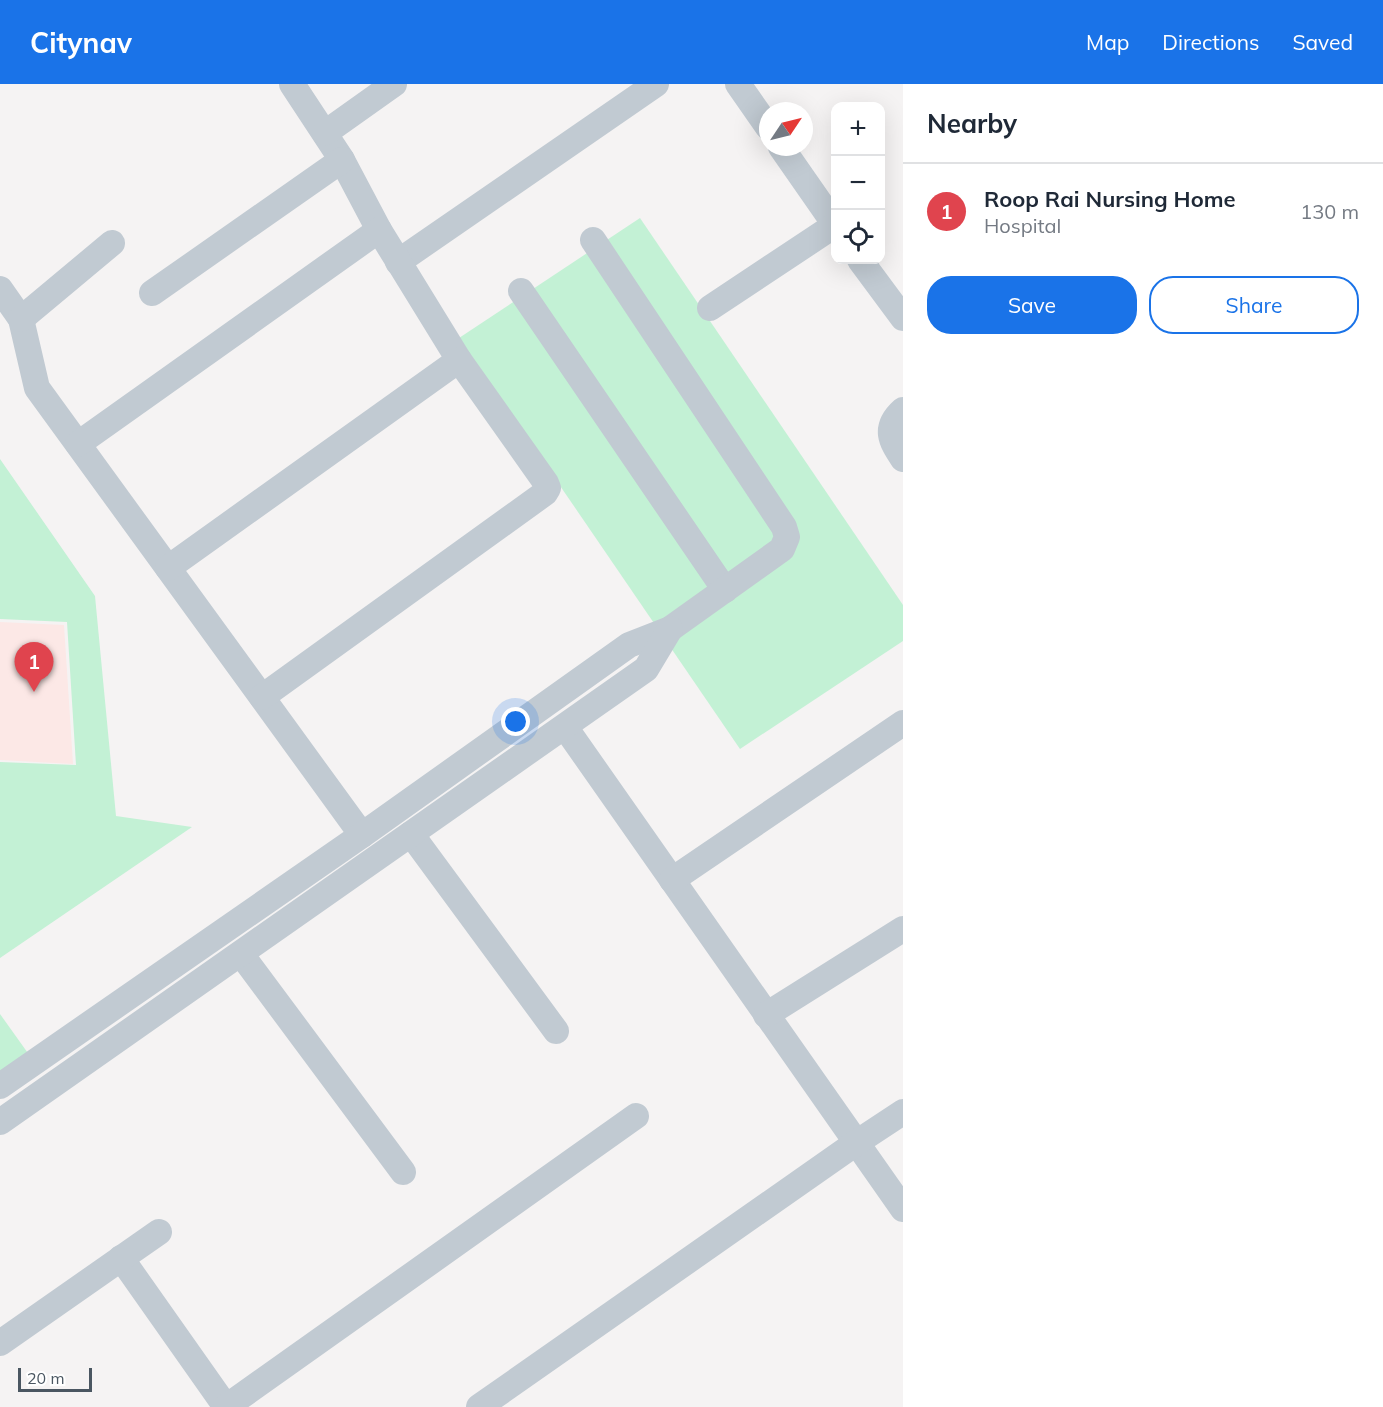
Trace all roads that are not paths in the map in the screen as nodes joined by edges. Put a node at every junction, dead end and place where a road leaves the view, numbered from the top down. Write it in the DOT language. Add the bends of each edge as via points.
graph roads {
  1 [pos="292,84"];
  2 [pos="393,84"];
  3 [pos="656,84"];
  4 [pos="738,84"];
  5 [pos="759,114"];
  6 [pos="325,133"];
  7 [pos="788,156"];
  8 [pos="342,160"];
  9 [pos="831,219"];
  10 [pos="831,228"];
  11 [pos="379,230"];
  12 [pos="593,240"];
  13 [pos="112,243"];
  14 [pos="398,262"];
  15 [pos="863,264"];
  16 [pos="0,290"];
  17 [pos="521,291"];
  18 [pos="152,293"];
  19 [pos="710,308"];
  20 [pos="903,318"];
  21 [pos="21,319"];
  22 [pos="459,360"];
  23 [pos="903,410"];
  24 [pos="78,444"];
  25 [pos="903,459"];
  26 [pos="168,568"];
  27 [pos="725,590"];
  28 [pos="670,629"];
  29 [pos="262,697"];
  30 [pos="903,723"];
  31 [pos="565,727"];
  32 [pos="411,834"];
  33 [pos="362,835"];
  34 [pos="672,879"];
  35 [pos="903,929"];
  36 [pos="242,954"];
  37 [pos="766,1015"];
  38 [pos="556,1031"];
  39 [pos="0,1086"];
  40 [pos="903,1112"];
  41 [pos="636,1116"];
  42 [pos="0,1122"];
  43 [pos="856,1143"];
  44 [pos="403,1172"];
  45 [pos="903,1209"];
  46 [pos="159,1232"];
  47 [pos="121,1258"];
  48 [pos="0,1343"];
  49 [pos="226,1407"];
  50 [pos="479,1407"];
  1 -- 6 [label="street"];
  2 -- 6 [label="street"];
  3 -- 14 [label="street"];
  4 -- 5 [label="street"];
  6 -- 8 [label="street"];
  7 -- 9 [label="street"];
  8 -- 11 [label="street"];
  8 -- 18 [label="street"];
  10 -- 19 [label="street"];
  11 -- 14 [label="street"];
  11 -- 24 [label="street"];
  12 -- 27 [label="street" via="784,527 787,537 782,549"];
  13 -- 21 [label="street"];
  14 -- 22 [label="street"];
  15 -- 20 [label="street"];
  16 -- 21 [label="street"];
  17 -- 27 [label="street"];
  21 -- 24 [label="street" via="37,388"];
  22 -- 26 [label="street"];
  22 -- 29 [label="street" via="548,488"];
  23 -- 25 [label="street" via="890,429 892,442"];
  24 -- 26 [label="street"];
  26 -- 29 [label="street"];
  27 -- 28 [label="street"];
  28 -- 31 [label="street" via="646,669"];
  28 -- 33 [label="street" via="629,645"];
  29 -- 33 [label="street"];
  30 -- 34 [label="street"];
  31 -- 32 [label="street"];
  31 -- 34 [label="street"];
  32 -- 36 [label="street"];
  32 -- 38 [label="street"];
  33 -- 39 [label="street"];
  34 -- 37 [label="street"];
  35 -- 37 [label="street"];
  36 -- 42 [label="street"];
  36 -- 44 [label="street"];
  37 -- 43 [label="street"];
  40 -- 43 [label="street"];
  41 -- 49 [label="street"];
  43 -- 45 [label="street"];
  43 -- 50 [label="street"];
  46 -- 47 [label="street"];
  47 -- 48 [label="street"];
  47 -- 49 [label="street"];
}
